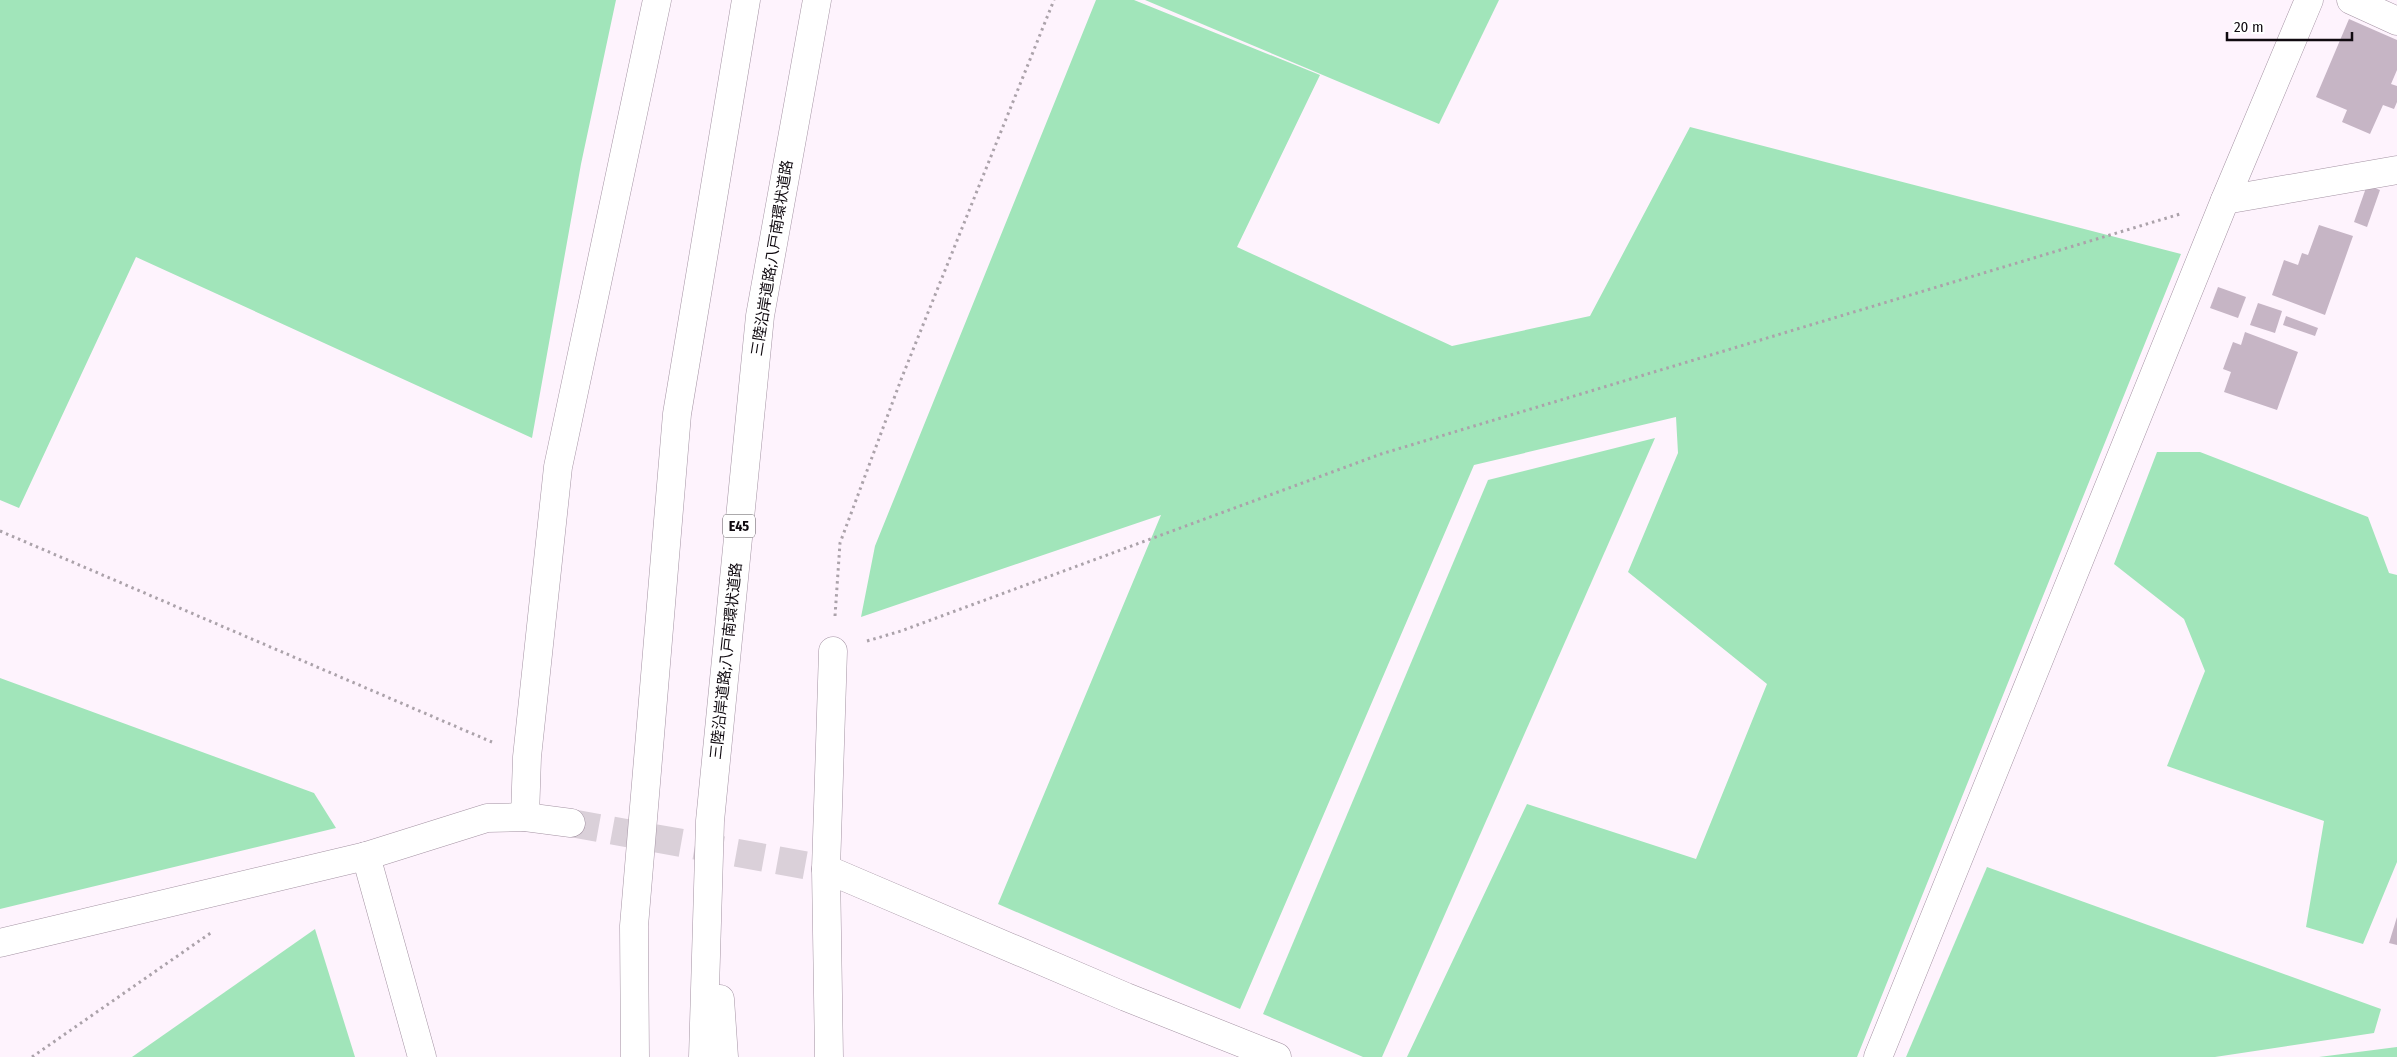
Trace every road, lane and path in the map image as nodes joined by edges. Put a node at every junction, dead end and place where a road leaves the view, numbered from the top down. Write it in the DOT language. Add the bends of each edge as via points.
graph roads {
  1 [pos="657,0"];
  2 [pos="746,0"];
  3 [pos="817,0"];
  4 [pos="1054,0"];
  5 [pos="2309,0"];
  6 [pos="2351,0"];
  7 [pos="2397,21"];
  8 [pos="2397,170"];
  9 [pos="2225,200"];
  10 [pos="0,531"];
  11 [pos="833,651"];
  12 [pos="527,757"];
  13 [pos="525,817"];
  14 [pos="710,821"];
  15 [pos="571,823"];
  16 [pos="366,856"];
  17 [pos="826,869"];
  18 [pos="219,928"];
  19 [pos="0,943"];
  20 [pos="32,1057"];
  21 [pos="422,1057"];
  22 [pos="635,1057"];
  23 [pos="703,1057"];
  24 [pos="724,1057"];
  25 [pos="829,1057"];
  26 [pos="1277,1057"];
  27 [pos="1878,1057"];
  1 -- 12 [label="main road" via="558,467"];
  2 -- 22 [label="main road" via="677,414 634,926"];
  3 -- 14 [label="main road, 三陸沿岸道路;八戸南環状道路 / E45" via="760,316"];
  4 -- 11 [label="path" via="902,377 840,543"];
  5 -- 9 [label="main road"];
  6 -- 7 [label="main road"];
  8 -- 9 [label="main road"];
  9 -- 11 [label="path" via="1381,454 901,631"];
  9 -- 27 [label="main road"];
  10 -- 12 [label="path"];
  11 -- 17 [label="main road"];
  12 -- 13 [label="main road"];
  13 -- 15 [label="main road"];
  13 -- 16 [label="main road" via="487,818"];
  14 -- 23 [label="main road, 三陸沿岸道路;八戸南環状道路 / E45"];
  14 -- 24 [label="main road"];
  16 -- 19 [label="main road"];
  16 -- 21 [label="main road"];
  17 -- 25 [label="main road"];
  17 -- 26 [label="main road" via="1126,997"];
  18 -- 20 [label="path" via="202,936"];
}
